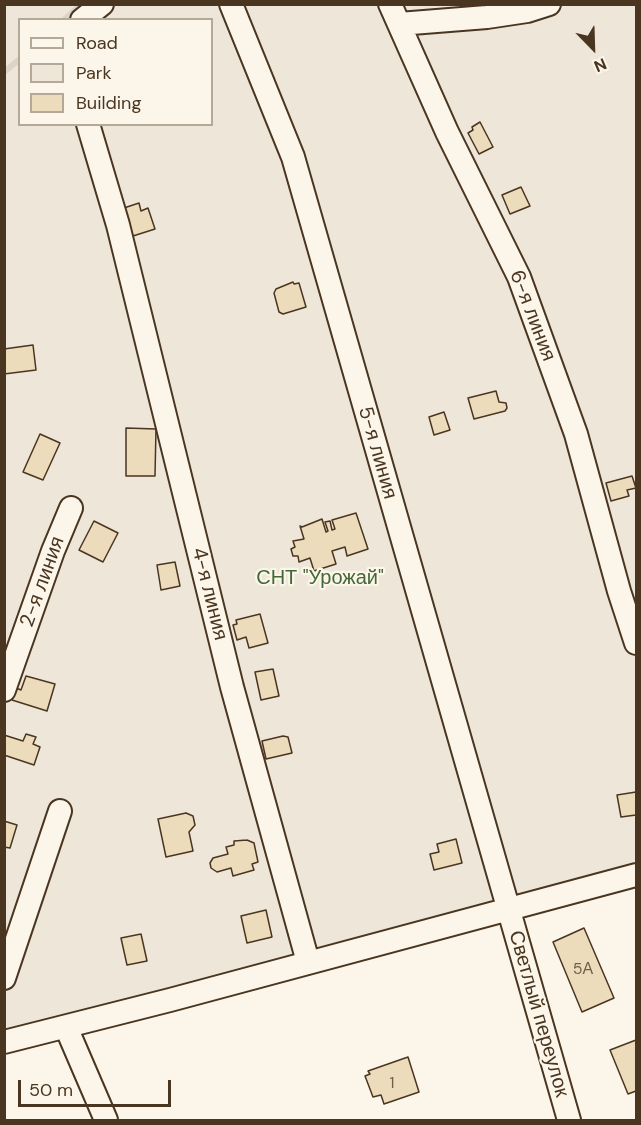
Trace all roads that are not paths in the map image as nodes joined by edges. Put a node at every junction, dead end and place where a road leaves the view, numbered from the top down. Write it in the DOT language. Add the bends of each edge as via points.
graph roads {
  1 [pos="102,4"];
  2 [pos="231,4"];
  3 [pos="549,4"];
  4 [pos="395,14"];
  5 [pos="84,18"];
  6 [pos="89,126"];
  7 [pos="71,508"];
  8 [pos="636,643"];
  9 [pos="4,690"];
  10 [pos="60,811"];
  11 [pos="636,875"];
  12 [pos="507,908"];
  13 [pos="308,962"];
  14 [pos="4,978"];
  15 [pos="66,1027"];
  16 [pos="4,1042"];
  17 [pos="106,1120"];
  18 [pos="569,1120"];
  1 -- 5 [label="street"];
  2 -- 12 [label="street, 5-я линия" via="293,158"];
  3 -- 4 [label="street" via="487,17"];
  4 -- 8 [label="street, 6-я линия" via="447,132 519,277 576,434"];
  6 -- 13 [label="street, 4-я линия" via="118,225 232,687"];
  7 -- 9 [label="street, 2-я линия"];
  10 -- 14 [label="street"];
  11 -- 12 [label="street"];
  12 -- 13 [label="street"];
  12 -- 18 [label="street, Светлый переулок"];
  13 -- 15 [label="street"];
  15 -- 16 [label="street"];
  15 -- 17 [label="street"];
}
